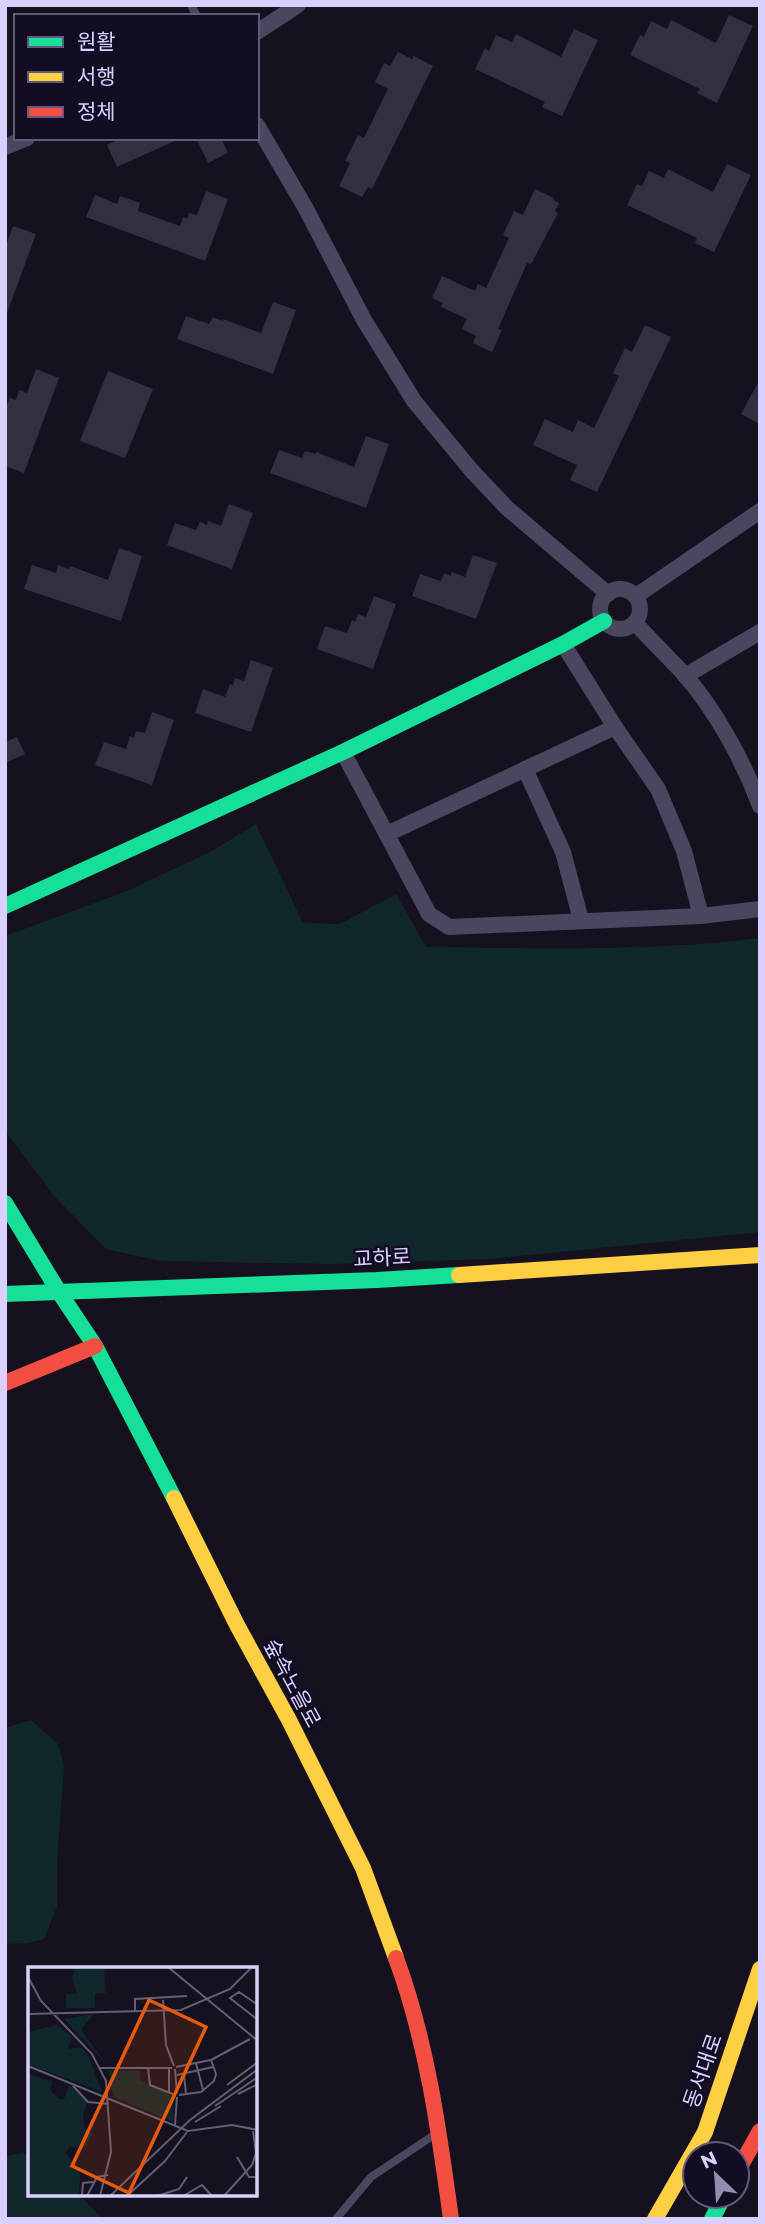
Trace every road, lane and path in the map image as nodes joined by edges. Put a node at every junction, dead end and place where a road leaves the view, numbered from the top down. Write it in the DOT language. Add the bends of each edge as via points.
graph roads {
  1 [pos="298,5"];
  2 [pos="259,31"];
  3 [pos="259,128"];
  4 [pos="22,140"];
  5 [pos="5,147"];
  6 [pos="760,511"];
  7 [pos="608,594"];
  8 [pos="636,596"];
  9 [pos="604,621"];
  10 [pos="635,623"];
  11 [pos="760,632"];
  12 [pos="563,644"];
  13 [pos="685,676"];
  14 [pos="615,727"];
  15 [pos="343,752"];
  16 [pos="525,769"];
  17 [pos="760,806"];
  18 [pos="387,834"];
  19 [pos="5,906"];
  20 [pos="760,909"];
  21 [pos="701,916"];
  22 [pos="582,920"];
  23 [pos="5,1203"];
  24 [pos="760,1255"];
  25 [pos="59,1292"];
  26 [pos="5,1294"];
  27 [pos="95,1346"];
  28 [pos="5,1383"];
  29 [pos="760,1969"];
  30 [pos="760,2130"];
  31 [pos="439,2132"];
  32 [pos="751,2146"];
  33 [pos="336,2219"];
  34 [pos="451,2219"];
  35 [pos="655,2219"];
  1 -- 2 [label="street"];
  3 -- 7 [label="street" via="414,401 506,508"];
  4 -- 5 [label="street"];
  6 -- 8 [label="street"];
  7 -- 8 [label="street" via="624,589"];
  7 -- 9 [label="street" via="600,608"];
  8 -- 10 [label="street" via="640,609"];
  9 -- 10 [label="street" via="620,629"];
  9 -- 12 [label="main road"];
  10 -- 13 [label="street"];
  11 -- 13 [label="street"];
  12 -- 14 [label="street"];
  12 -- 15 [label="main road"];
  13 -- 17 [label="street" via="728,737"];
  14 -- 16 [label="street"];
  14 -- 21 [label="street" via="658,789 684,852"];
  15 -- 18 [label="street"];
  15 -- 19 [label="main road"];
  16 -- 18 [label="street"];
  16 -- 22 [label="street" via="563,852"];
  18 -- 22 [label="street" via="429,914 449,927"];
  20 -- 21 [label="street"];
  21 -- 22 [label="street"];
  23 -- 25 [label="main road, 숲속노을로"];
  24 -- 25 [label="main road, 교하로" via="377,1280"];
  25 -- 26 [label="main road, 교하로"];
  25 -- 27 [label="main road, 숲속노을로"];
  27 -- 28 [label="main road"];
  27 -- 31 [label="main road, 숲속노을로" via="363,1868 404,1979"];
  29 -- 35 [label="main road, 동서대로" via="705,2132"];
  30 -- 32 [label="main road"];
  31 -- 33 [label="lane" via="370,2177"];
  31 -- 34 [label="main road, 숲속노을로"];
}
